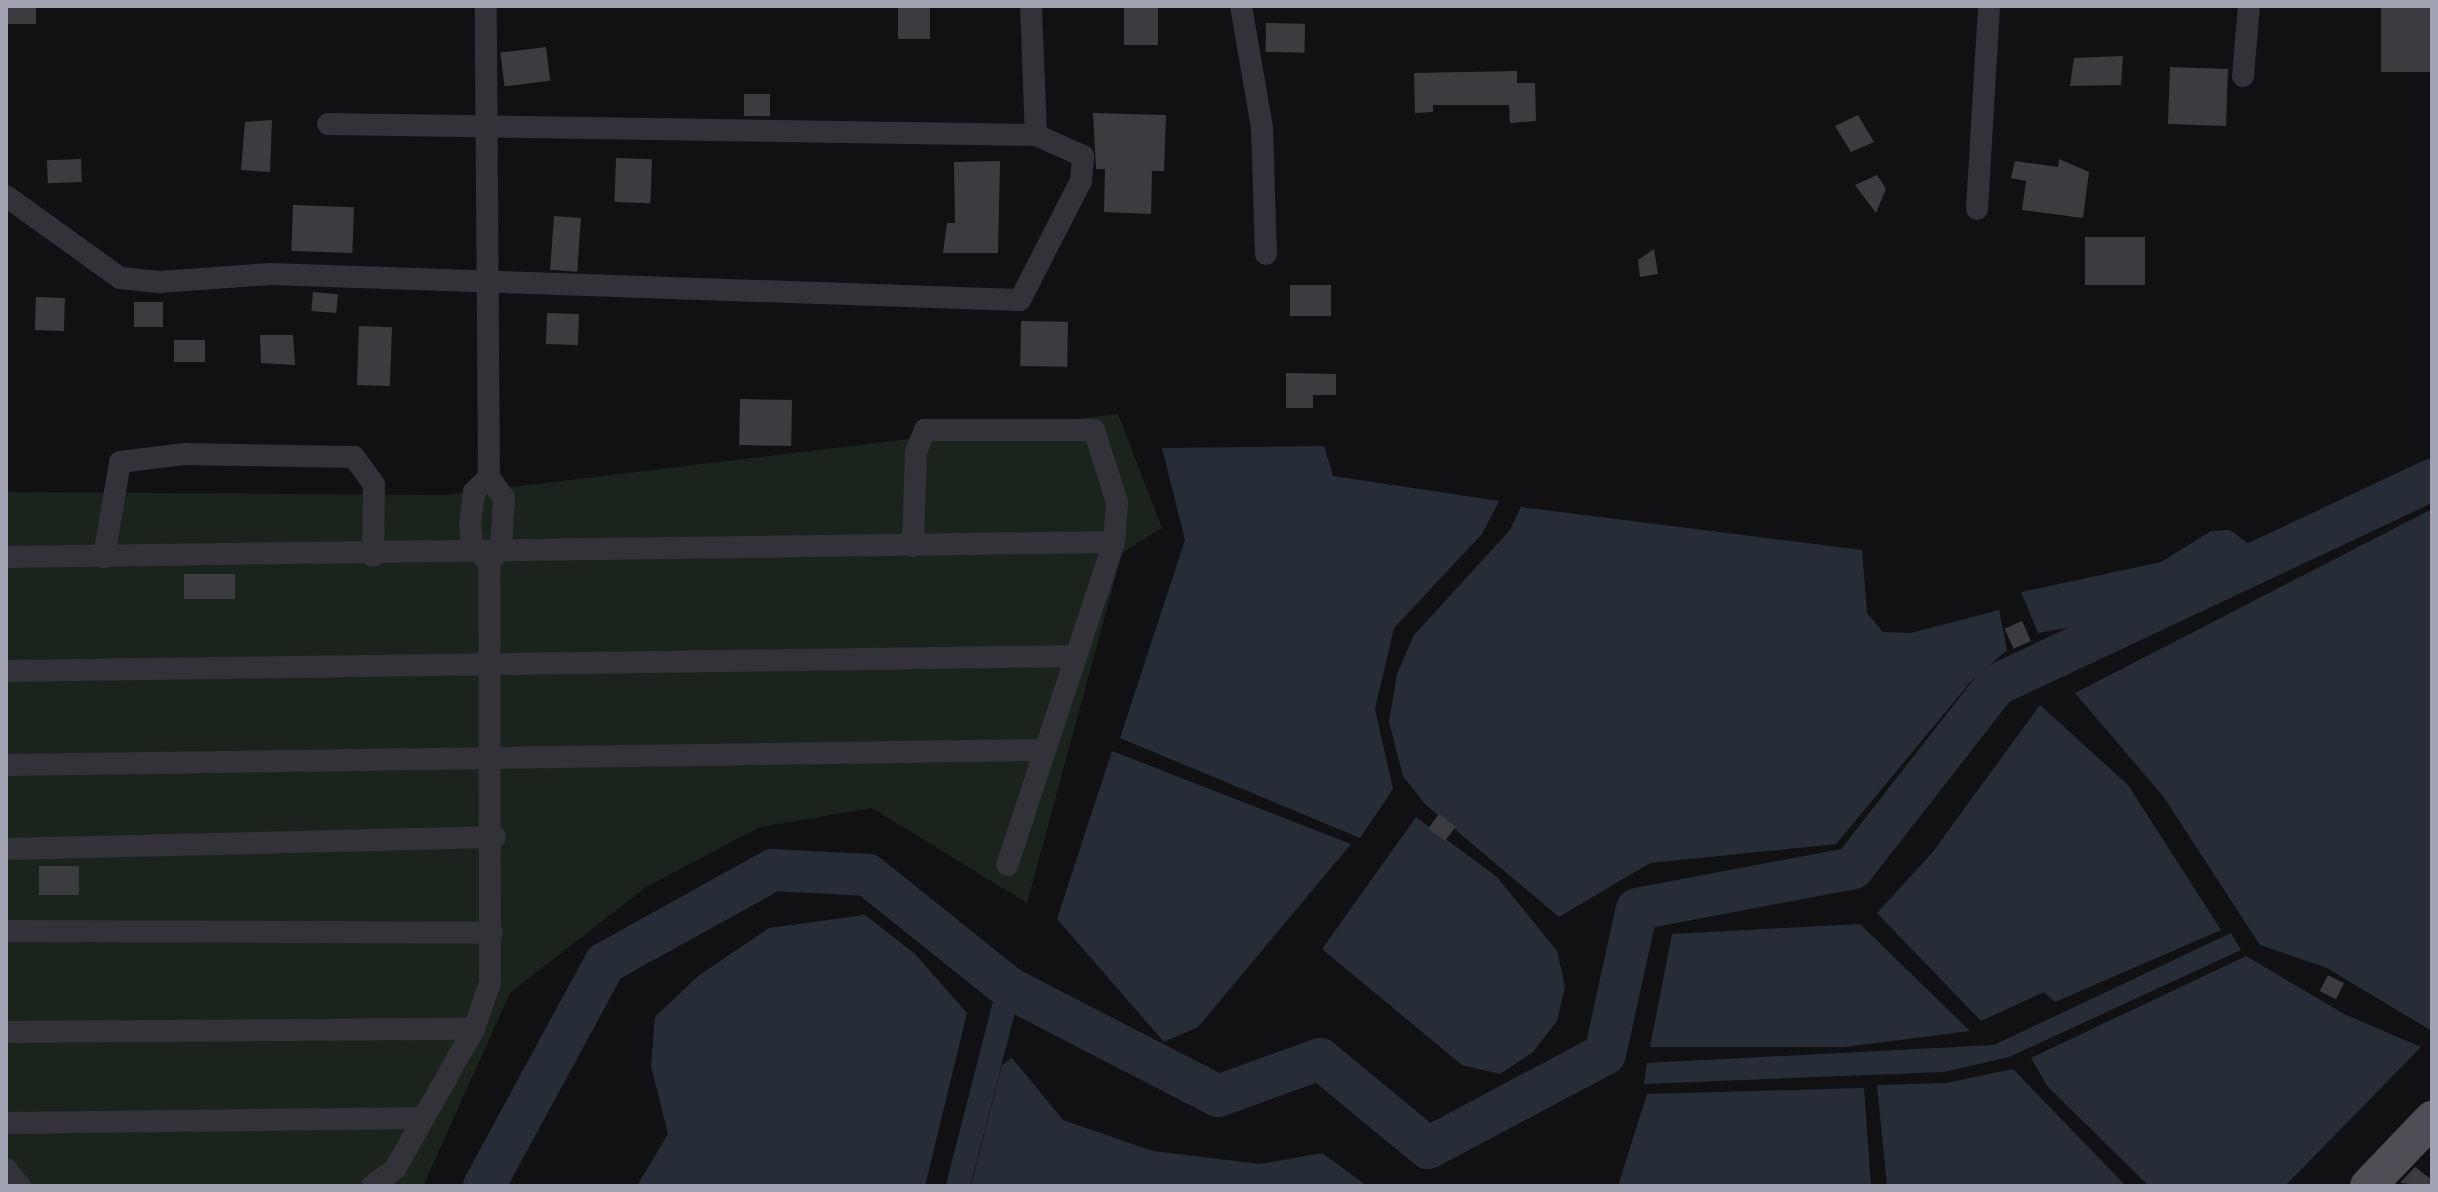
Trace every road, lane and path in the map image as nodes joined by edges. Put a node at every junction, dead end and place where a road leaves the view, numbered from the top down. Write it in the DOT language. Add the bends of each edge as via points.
graph roads {
  1 [pos="486,6"];
  2 [pos="1031,6"];
  3 [pos="1241,6"];
  4 [pos="1989,6"];
  5 [pos="2249,6"];
  6 [pos="2243,76"];
  7 [pos="328,124"];
  8 [pos="483,126"];
  9 [pos="1036,135"];
  10 [pos="6,196"];
  11 [pos="1977,209"];
  12 [pos="1266,254"];
  13 [pos="485,284"];
  14 [pos="489,477"];
  15 [pos="1114,542"];
  16 [pos="913,546"];
  17 [pos="373,556"];
  18 [pos="6,557"];
  19 [pos="104,557"];
  20 [pos="488,558"];
  21 [pos="1076,656"];
  22 [pos="490,661"];
  23 [pos="6,671"];
  24 [pos="1045,750"];
  25 [pos="492,756"];
  26 [pos="6,765"];
  27 [pos="495,837"];
  28 [pos="6,849"];
  29 [pos="1007,865"];
  30 [pos="6,931"];
  31 [pos="492,933"];
  32 [pos="474,1029"];
  33 [pos="6,1032"];
  34 [pos="424,1118"];
  35 [pos="2432,1119"];
  36 [pos="6,1123"];
  37 [pos="6,1169"];
  38 [pos="20,1186"];
  39 [pos="372,1186"];
  40 [pos="2368,1186"];
  1 -- 8 [label="street"];
  2 -- 9 [label="street"];
  3 -- 12 [label="street" via="1262,128"];
  4 -- 11 [label="street"];
  5 -- 6 [label="street"];
  7 -- 8 [label="street"];
  8 -- 9 [label="street"];
  8 -- 13 [label="street"];
  9 -- 13 [label="street" via="1083,156 1081,181 1020,300"];
  10 -- 13 [label="street" via="120,278 160,282 270,274"];
  13 -- 14 [label="street"];
  14 -- 20 [label="street" via="504,498"];
  14 -- 20 [label="street" via="472,497 471,538"];
  15 -- 16 [label="street"];
  15 -- 16 [label="street" via="1117,502 1094,430 963,425 925,430 916,452"];
  15 -- 21 [label="street"];
  16 -- 20 [label="street"];
  17 -- 19 [label="street"];
  17 -- 19 [label="street" via="374,485 354,457 184,454 120,462"];
  17 -- 20 [label="street"];
  18 -- 19 [label="street"];
  20 -- 22 [label="street"];
  21 -- 22 [label="street"];
  21 -- 24 [label="street"];
  22 -- 23 [label="street"];
  22 -- 25 [label="street"];
  24 -- 25 [label="street"];
  24 -- 29 [label="street"];
  25 -- 26 [label="street"];
  25 -- 27 [label="street"];
  27 -- 28 [label="street"];
  27 -- 31 [label="street"];
  30 -- 31 [label="street"];
  31 -- 32 [label="street" via="490,983"];
  32 -- 33 [label="street"];
  32 -- 34 [label="street"];
  34 -- 36 [label="street"];
  34 -- 39 [label="street" via="395,1169"];
  35 -- 40 [label="main road"];
  37 -- 38 [label="street"];
}
